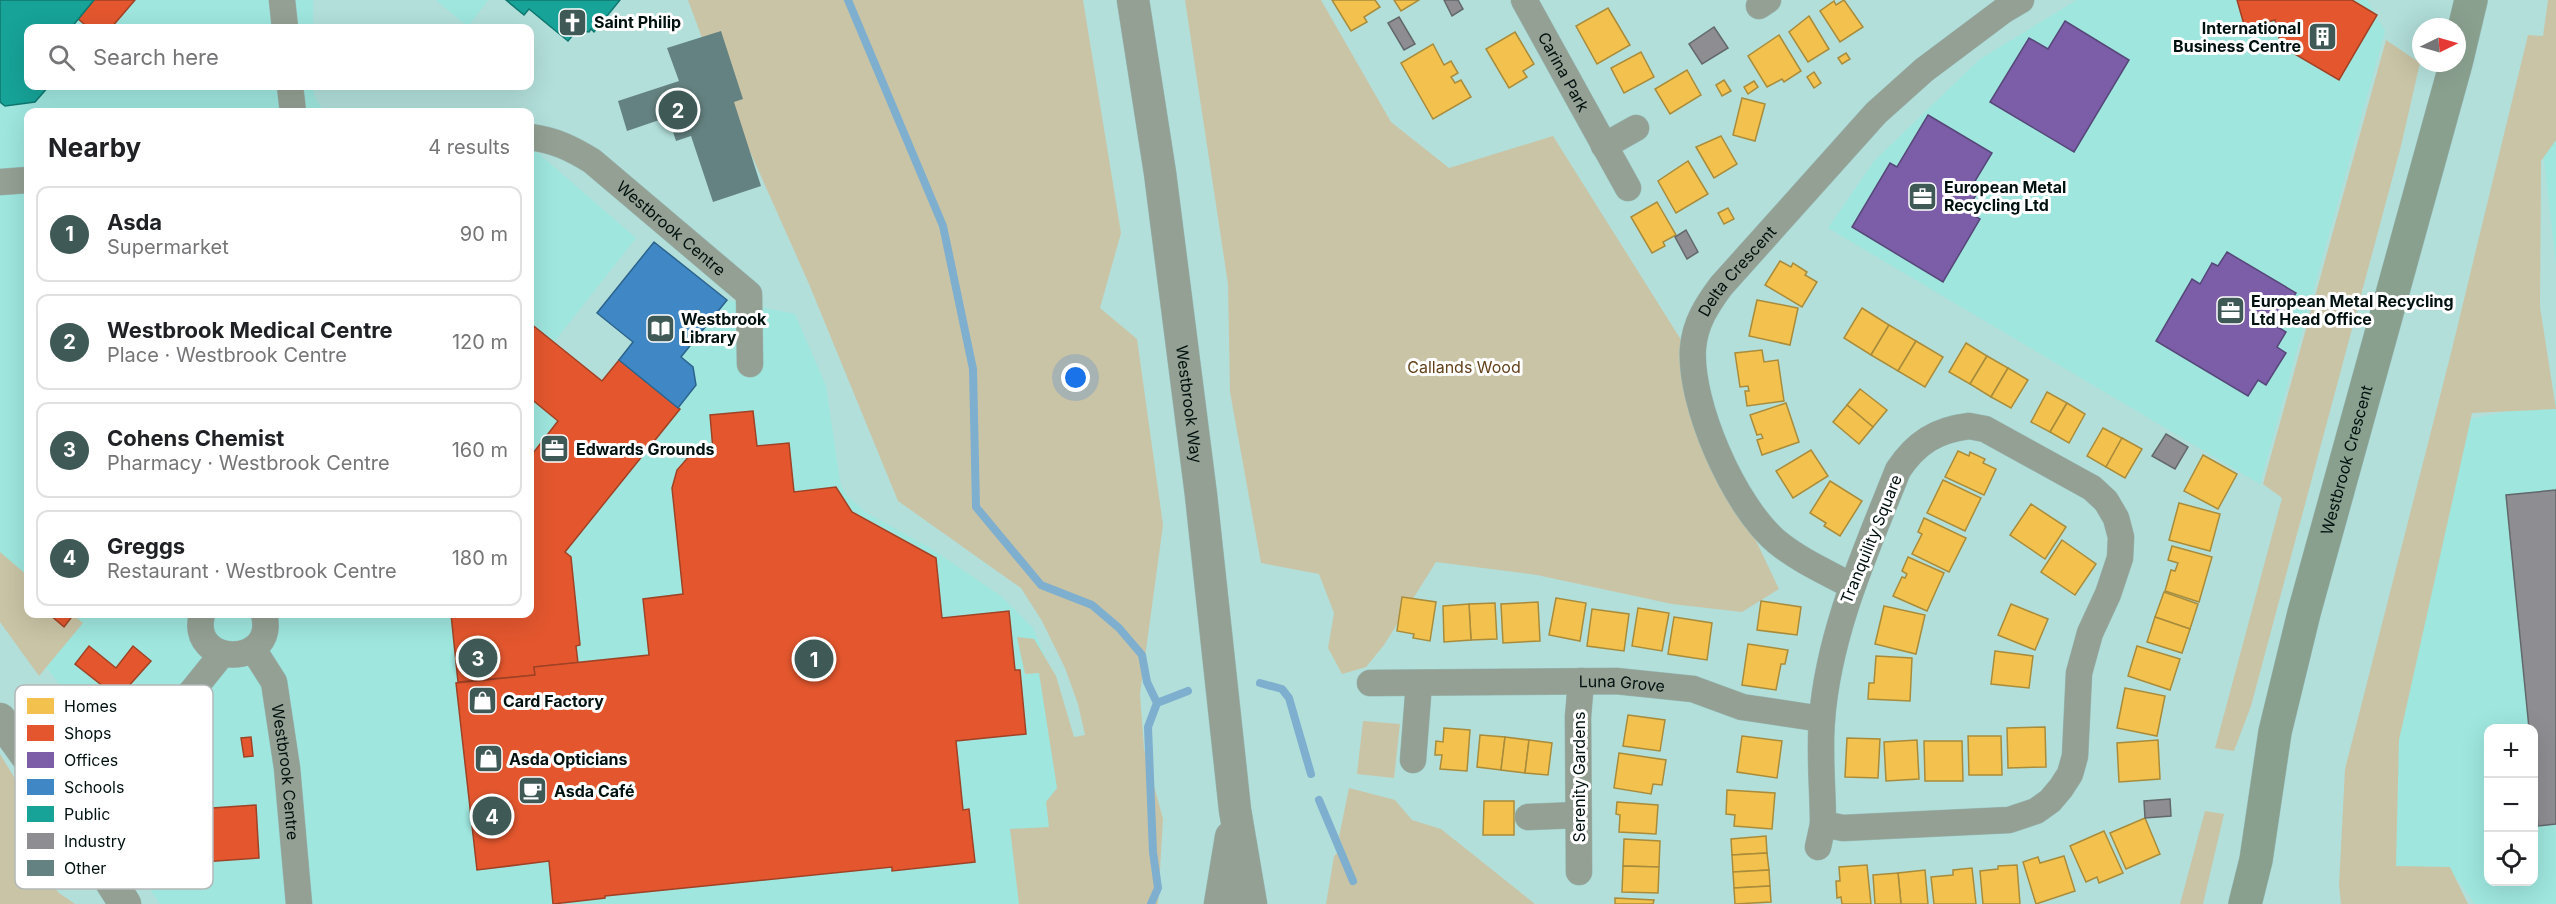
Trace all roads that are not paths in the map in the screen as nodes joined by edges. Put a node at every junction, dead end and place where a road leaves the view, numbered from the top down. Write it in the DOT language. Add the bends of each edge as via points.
graph roads {
  1 [pos="282,0"];
  2 [pos="1133,0"];
  3 [pos="1524,0"];
  4 [pos="2021,0"];
  5 [pos="2457,0"];
  6 [pos="2471,0"];
  7 [pos="2457,18"];
  8 [pos="2466,21"];
  9 [pos="285,24"];
  10 [pos="2453,72"];
  11 [pos="290,90"];
  12 [pos="293,108"];
  13 [pos="1636,128"];
  14 [pos="534,138"];
  15 [pos="1604,146"];
  16 [pos="24,180"];
  17 [pos="0,182"];
  18 [pos="1628,188"];
  19 [pos="750,364"];
  20 [pos="1852,586"];
  21 [pos="202,618"];
  22 [pos="264,618"];
  23 [pos="253,649"];
  24 [pos="222,654"];
  25 [pos="1581,681"];
  26 [pos="1370,683"];
  27 [pos="1419,683"];
  28 [pos="197,685"];
  29 [pos="0,719"];
  30 [pos="1822,719"];
  31 [pos="15,740"];
  32 [pos="1413,760"];
  33 [pos="1235,810"];
  34 [pos="1578,815"];
  35 [pos="1528,817"];
  36 [pos="2256,860"];
  37 [pos="1579,872"];
  38 [pos="115,889"];
  39 [pos="124,904"];
  40 [pos="299,904"];
  41 [pos="1220,904"];
  42 [pos="1251,904"];
  43 [pos="2245,904"];
  44 [pos="2262,904"];
  1 -- 9 [label="street"];
  2 -- 33 [label="street, Westbrook Way" via="1160,173 1201,495"];
  3 -- 15 [label="street, Carina Park"];
  4 -- 20 [label="street, Delta Crescent" via="1924,70 1876,113 1721,286 1698,325 1693,370 1699,399 1729,477 1751,513 1777,542"];
  5 -- 7 [label="main road, Westbrook Crescent"];
  6 -- 8 [label="main road, Westbrook Crescent"];
  10 -- 36 [label="main road, Westbrook Crescent" via="2304,613 2275,732"];
  11 -- 12 [label="street"];
  13 -- 15 [label="street"];
  14 -- 19 [label="street, Westbrook Centre" via="572,148 592,161 749,294"];
  15 -- 18 [label="street, Carina Park"];
  16 -- 17 [label="street"];
  20 -- 30 [label="street, Tranquility Square" via="1839,621"];
  20 -- 30 [label="street, Tranquility Square" via="1908,454 1920,443 1951,429 1985,429 2092,488 2106,501 2121,537 2120,558 2090,633 2079,673 2075,756 2070,774 2050,801 2036,811 2009,820 1843,828 1820,836"];
  21 -- 24 [label="street" via="205,640"];
  22 -- 23 [label="street" via="265,630"];
  23 -- 24 [label="street" via="233,656"];
  23 -- 40 [label="street, Westbrook Centre" via="274,682 287,768"];
  24 -- 28 [label="street"];
  25 -- 27 [label="street, Luna Grove"];
  25 -- 30 [label="street, Luna Grove" via="1693,689 1742,707"];
  25 -- 34 [label="street, Serenity Gardens"];
  26 -- 27 [label="street, Luna Grove"];
  27 -- 32 [label="street"];
  29 -- 31 [label="street"];
  33 -- 41 [label="street, Westbrook Way"];
  33 -- 42 [label="street, Westbrook Way"];
  34 -- 35 [label="street"];
  34 -- 37 [label="street, Serenity Gardens"];
  36 -- 43 [label="main road, Westbrook Crescent"];
  36 -- 44 [label="main road, Westbrook Crescent"];
  38 -- 39 [label="street"];
}
